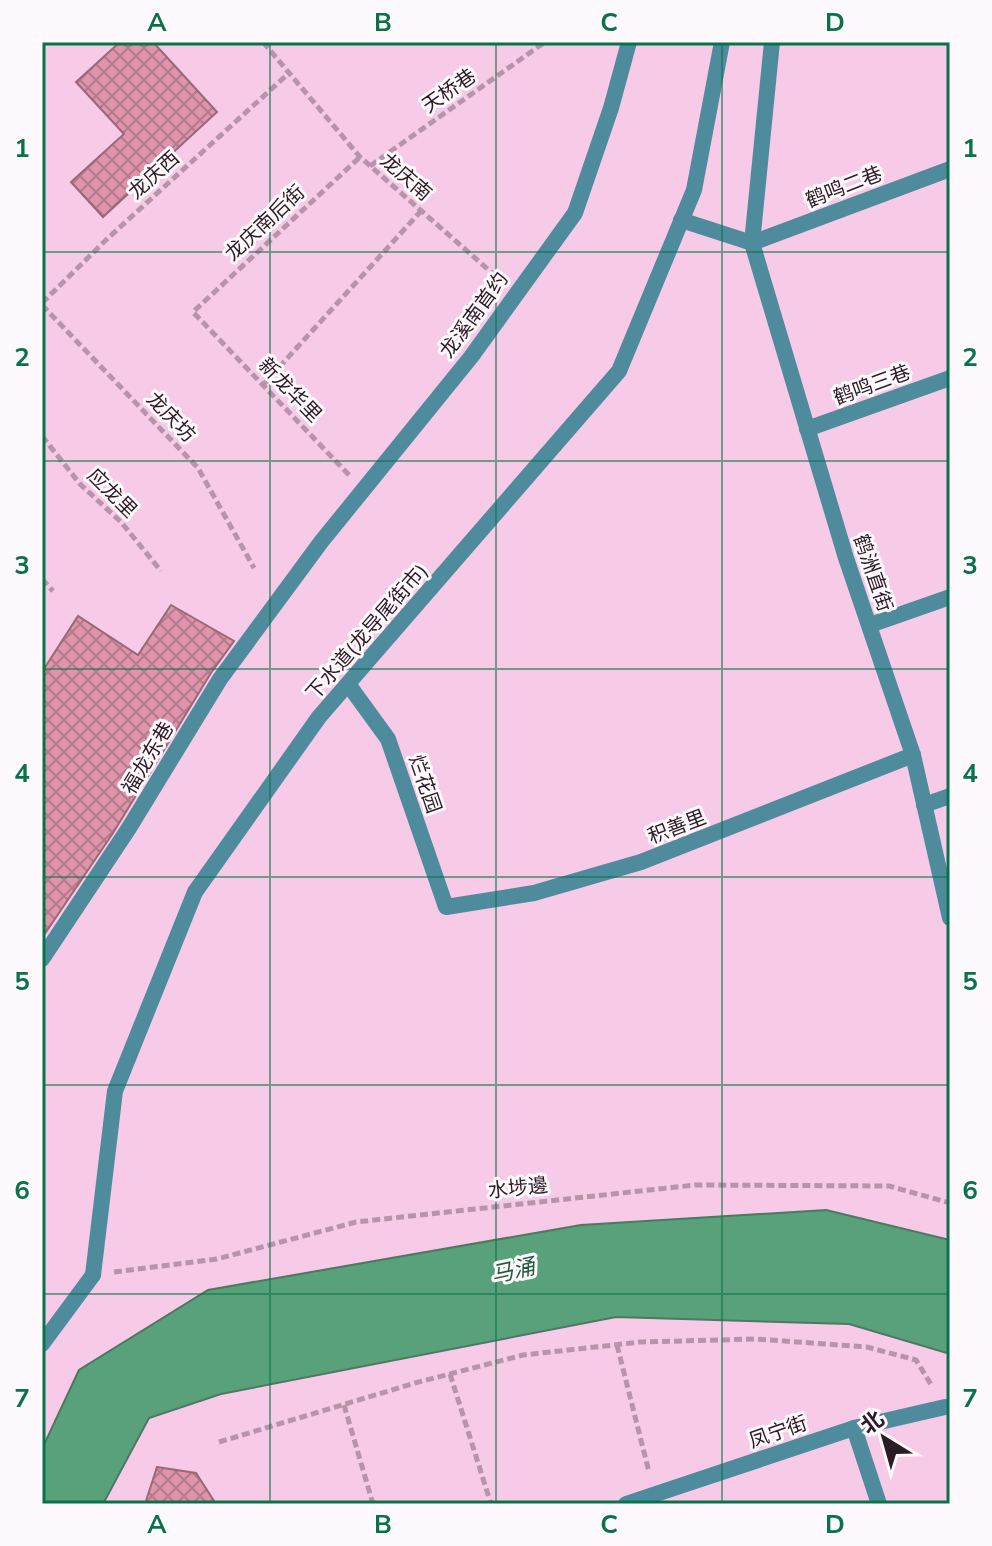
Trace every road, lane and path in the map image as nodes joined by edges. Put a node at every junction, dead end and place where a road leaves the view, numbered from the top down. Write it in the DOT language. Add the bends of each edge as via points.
graph roads {
  1 [pos="263,42"];
  2 [pos="545,42"];
  3 [pos="629,42"];
  4 [pos="722,42"];
  5 [pos="772,42"];
  6 [pos="289,73"];
  7 [pos="360,157"];
  8 [pos="370,166"];
  9 [pos="950,169"];
  10 [pos="421,211"];
  11 [pos="681,220"];
  12 [pos="752,243"];
  13 [pos="515,293"];
  14 [pos="42,304"];
  15 [pos="193,312"];
  16 [pos="950,378"];
  17 [pos="263,385"];
  18 [pos="807,429"];
  19 [pos="42,436"];
  20 [pos="363,490"];
  21 [pos="254,568"];
  22 [pos="161,571"];
  23 [pos="42,579"];
  24 [pos="293,581"];
  25 [pos="53,591"];
  26 [pos="950,597"];
  27 [pos="870,625"];
  28 [pos="348,684"];
  29 [pos="913,755"];
  30 [pos="950,796"];
  31 [pos="924,805"];
  32 [pos="446,907"];
  33 [pos="950,918"];
  34 [pos="42,959"];
  35 [pos="950,1203"];
  36 [pos="93,1275"];
  37 [pos="42,1344"];
  38 [pos="617,1345"];
  39 [pos="450,1374"];
  40 [pos="344,1405"];
  41 [pos="945,1407"];
  42 [pos="854,1428"];
  43 [pos="219,1442"];
  44 [pos="655,1495"];
  45 [pos="373,1504"];
  46 [pos="491,1504"];
  47 [pos="626,1504"];
  48 [pos="879,1504"];
  1 -- 6 [label="path, 龙庆南"];
  2 -- 8 [label="path, 天桥巷"];
  3 -- 13 [label="street, 龙溪南首约" via="575,213"];
  4 -- 11 [label="street, 下水道(龙导尾街市)" via="694,190"];
  5 -- 12 [label="street"];
  6 -- 7 [label="path, 龙庆南"];
  6 -- 14 [label="path, 龙庆西"];
  7 -- 8 [label="path, 龙庆南"];
  7 -- 15 [label="path, 龙庆南后街"];
  8 -- 10 [label="path, 龙庆南"];
  9 -- 12 [label="street, 鹤鸣二巷"];
  10 -- 13 [label="path, 龙庆南"];
  10 -- 17 [label="path"];
  11 -- 12 [label="street"];
  11 -- 28 [label="street, 下水道(龙导尾街市)" via="619,371"];
  12 -- 18 [label="street, 鹤洲直街"];
  13 -- 20 [label="street, 龙溪南首约" via="471,357"];
  14 -- 21 [label="path, 龙庆坊" via="198,468"];
  15 -- 17 [label="path, 新龙华里"];
  16 -- 18 [label="street, 鹤鸣三巷"];
  17 -- 20 [label="path, 新龙华里"];
  18 -- 27 [label="street, 鹤洲直街"];
  19 -- 22 [label="path, 应龙里"];
  20 -- 24 [label="street, 龙溪南首约"];
  23 -- 25 [label="path"];
  24 -- 34 [label="street, 福龙东巷" via="220,679"];
  26 -- 27 [label="street"];
  27 -- 29 [label="street, 鹤洲直街"];
  28 -- 32 [label="street, 烂花园" via="388,739"];
  28 -- 36 [label="street, 下水道(龙导尾街市)" via="195,892 115,1091"];
  29 -- 31 [label="street, 鹤洲直街"];
  29 -- 32 [label="street, 积善里" via="641,862 534,893"];
  30 -- 31 [label="street"];
  31 -- 33 [label="street, 鹤洲直街"];
  35 -- 36 [label="path, 水埗邊" via="889,1186 695,1185 356,1222 217,1259"];
  36 -- 37 [label="street"];
  38 -- 39 [label="path" via="523,1355"];
  38 -- 41 [label="path" via="756,1339 867,1347 916,1360"];
  38 -- 44 [label="path"];
  39 -- 40 [label="path"];
  39 -- 46 [label="path"];
  40 -- 43 [label="path"];
  40 -- 45 [label="path"];
  41 -- 42 [label="street, 凤宁街"];
  42 -- 44 [label="street, 凤宁街"];
  42 -- 48 [label="street"];
  44 -- 47 [label="street, 凤宁街"];
}
